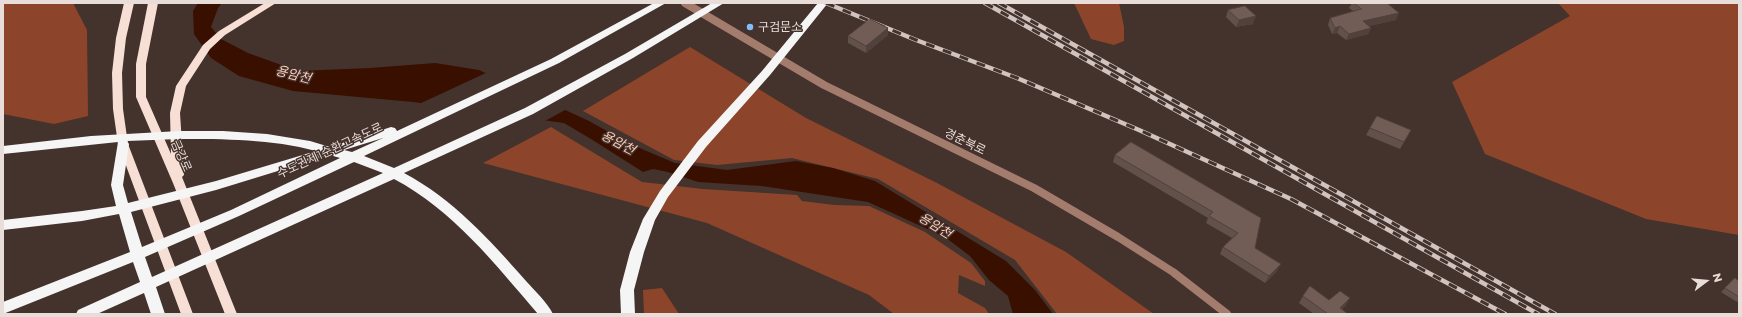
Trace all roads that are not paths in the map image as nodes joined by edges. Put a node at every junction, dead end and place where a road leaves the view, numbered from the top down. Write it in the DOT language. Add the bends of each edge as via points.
graph roads {
  1 [pos="129,3"];
  2 [pos="153,3"];
  3 [pos="271,3"];
  4 [pos="661,3"];
  5 [pos="686,3"];
  6 [pos="719,3"];
  7 [pos="823,3"];
  8 [pos="434,118"];
  9 [pos="123,144"];
  10 [pos="3,150"];
  11 [pos="179,183"];
  12 [pos="3,225"];
  13 [pos="3,308"];
  14 [pos="83,314"];
  15 [pos="158,314"];
  16 [pos="187,314"];
  17 [pos="230,314"];
  18 [pos="546,314"];
  19 [pos="628,314"];
  20 [pos="1227,314"];
  1 -- 9 [label="highway" via="122,25 117,80"];
  2 -- 11 [label="highway, 금강로" via="145,39 141,97"];
  3 -- 11 [label="highway" via="222,33 206,47 181,86 175,113"];
  4 -- 8 [label="highway, 수도권제1순환고속도로" via="554,61"];
  5 -- 20 [label="street, 경춘북로" via="824,85 1047,196 1173,272"];
  6 -- 14 [label="highway" via="529,111"];
  7 -- 19 [label="highway" via="766,73 702,144 648,219 627,290"];
  8 -- 12 [label="highway" via="188,194 109,212"];
  8 -- 13 [label="highway, 수도권제1순환고속도로" via="234,212 93,273"];
  9 -- 15 [label="highway" via="117,185 128,229"];
  9 -- 16 [label="highway"];
  10 -- 18 [label="highway" via="83,141 199,134 242,136 328,149 389,171 424,190 495,256"];
  11 -- 17 [label="highway, 금강로"];
}
